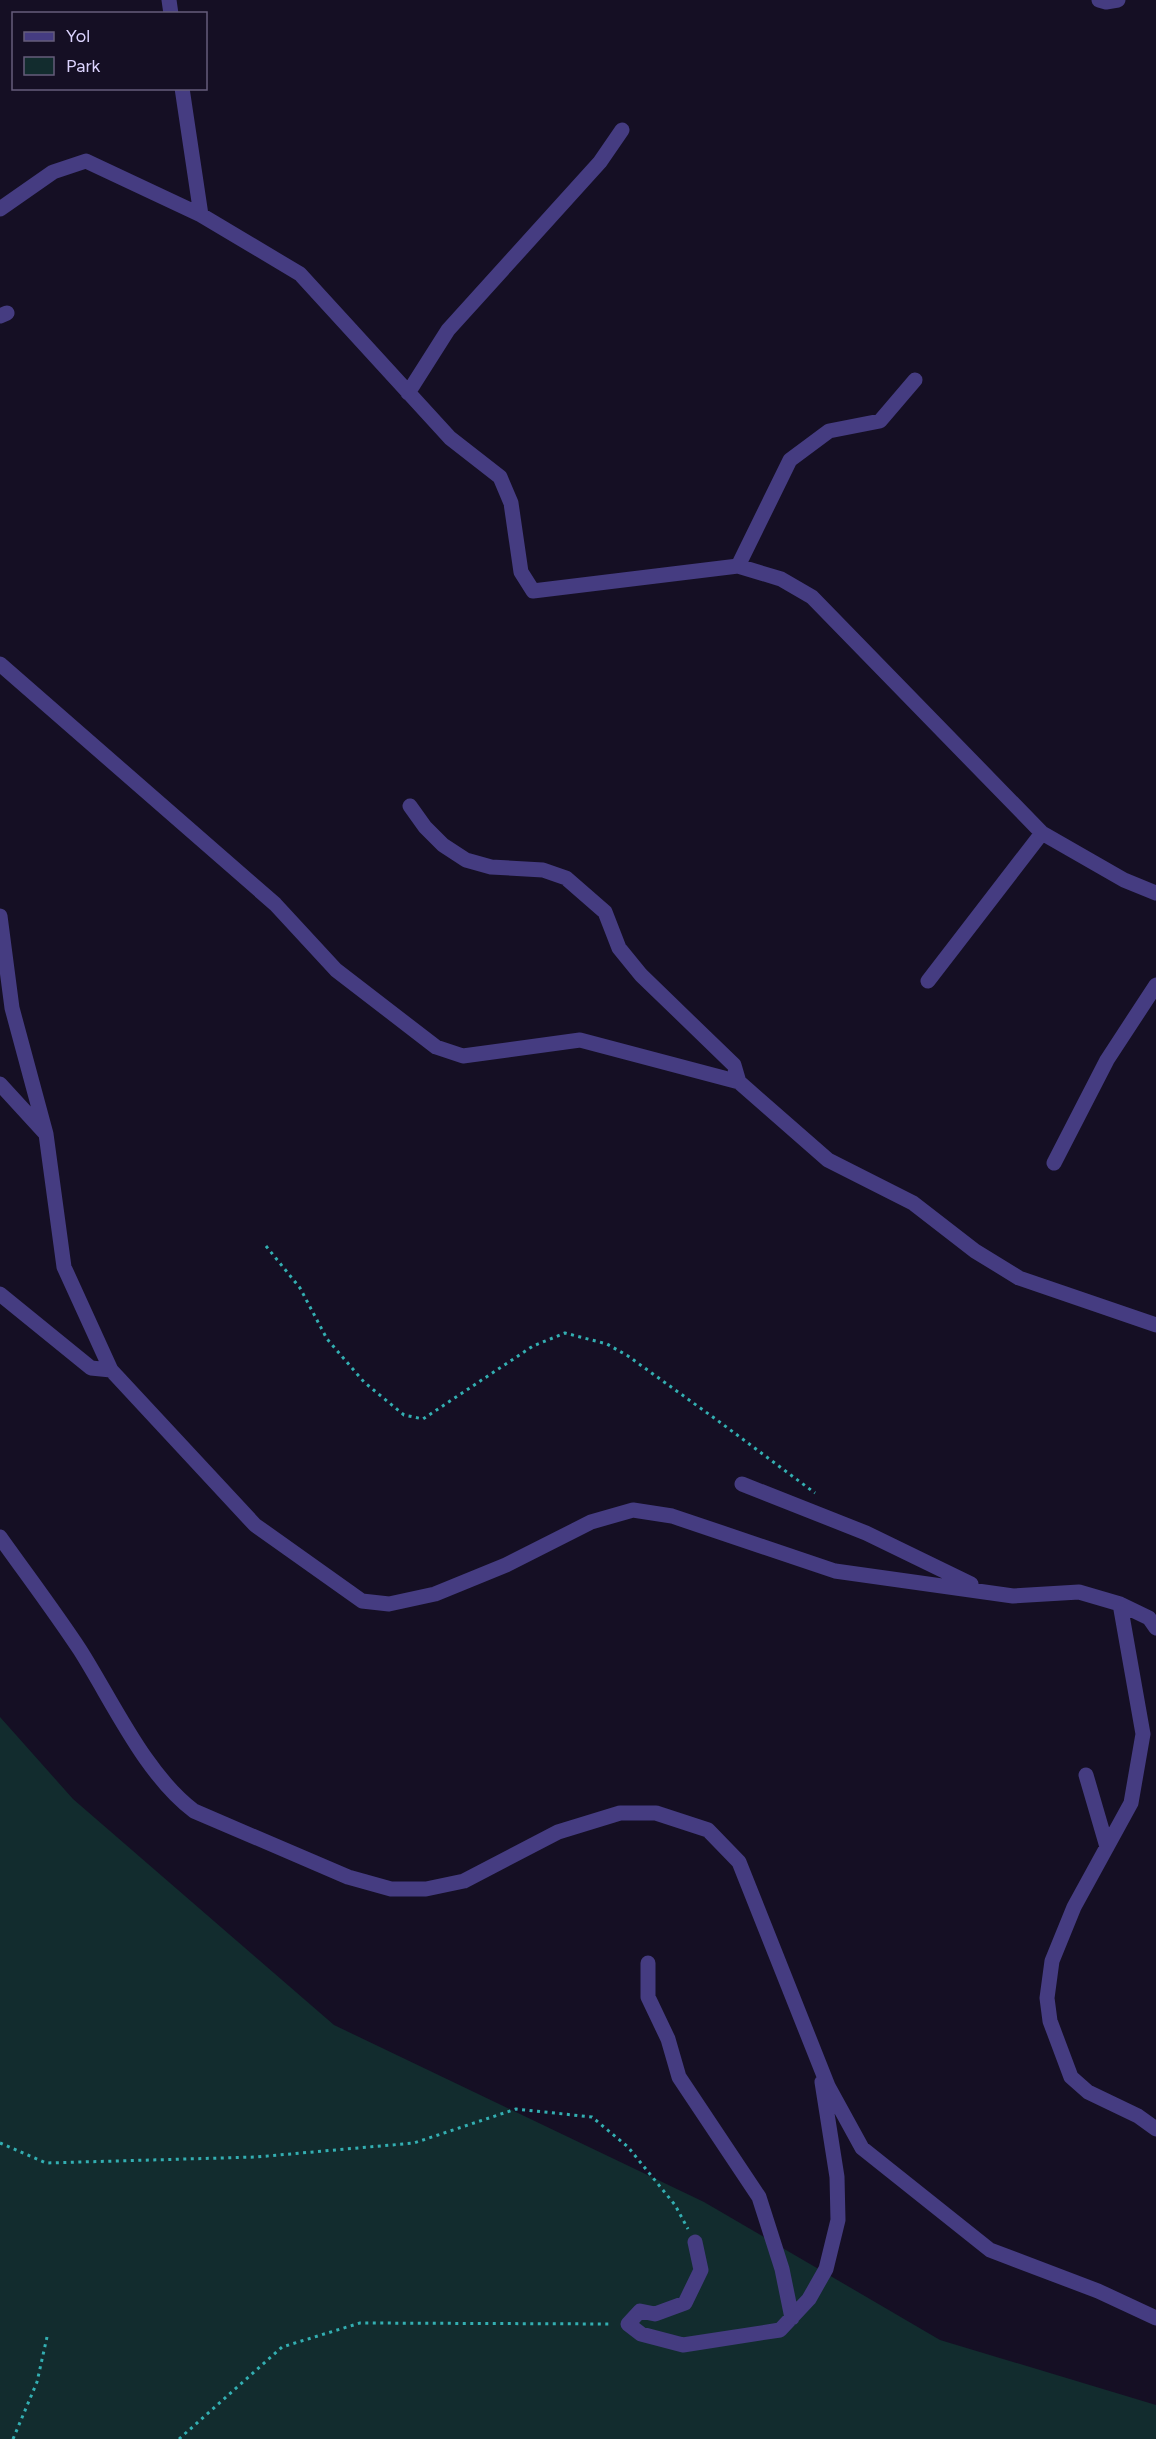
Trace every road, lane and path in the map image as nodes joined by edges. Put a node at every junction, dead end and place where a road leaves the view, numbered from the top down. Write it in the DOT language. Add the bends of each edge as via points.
graph roads {
  1 [pos="1099,0"];
  2 [pos="1118,0"];
  3 [pos="182,90"];
  4 [pos="622,130"];
  5 [pos="0,209"];
  6 [pos="201,215"];
  7 [pos="915,380"];
  8 [pos="408,393"];
  9 [pos="738,566"];
  10 [pos="0,664"];
  11 [pos="410,806"];
  12 [pos="1042,833"];
  13 [pos="1156,893"];
  14 [pos="0,916"];
  15 [pos="928,981"];
  16 [pos="1156,985"];
  17 [pos="739,1082"];
  18 [pos="0,1083"];
  19 [pos="46,1134"];
  20 [pos="1054,1163"];
  21 [pos="266,1246"];
  22 [pos="0,1294"];
  23 [pos="1156,1325"];
  24 [pos="111,1370"];
  25 [pos="742,1484"];
  26 [pos="820,1497"];
  27 [pos="0,1537"];
  28 [pos="987,1592"];
  29 [pos="1120,1604"];
  30 [pos="1156,1628"];
  31 [pos="1086,1774"];
  32 [pos="1107,1847"];
  33 [pos="648,1963"];
  34 [pos="820,2067"];
  35 [pos="1156,2130"];
  36 [pos="0,2143"];
  37 [pos="695,2242"];
  38 [pos="792,2318"];
  39 [pos="1156,2318"];
  40 [pos="628,2324"];
  41 [pos="47,2337"];
  42 [pos="13,2439"];
  43 [pos="179,2439"];
  1 -- 2 [label="street"];
  3 -- 6 [label="street"];
  4 -- 8 [label="street" via="600,162 448,330"];
  5 -- 6 [label="street" via="53,172 86,161"];
  6 -- 8 [label="street" via="300,274"];
  7 -- 9 [label="street" via="880,421 829,432 790,460"];
  8 -- 9 [label="street" via="450,438 500,477 511,503 521,572 532,591"];
  9 -- 12 [label="street" via="781,579 812,597"];
  10 -- 17 [label="street" via="275,904 336,970 436,1047 463,1056 580,1040"];
  11 -- 17 [label="street" via="443,845 466,860 491,867 543,870 566,878 586,894 604,912 620,948 641,975 735,1065"];
  12 -- 13 [label="street" via="1124,880"];
  12 -- 15 [label="street"];
  14 -- 19 [label="street" via="12,1008"];
  16 -- 20 [label="street" via="1107,1060"];
  17 -- 23 [label="street" via="828,1160 914,1203 975,1251 1018,1278"];
  18 -- 19 [label="street"];
  19 -- 24 [label="street" via="64,1267"];
  21 -- 26 [label="path" via="300,1288 327,1339 364,1382 404,1415 423,1419 533,1346 565,1333 607,1344 628,1356"];
  22 -- 24 [label="street" via="91,1368"];
  24 -- 28 [label="street" via="255,1525 362,1601 389,1604 435,1594 506,1565 591,1522 633,1510 672,1515 835,1571"];
  25 -- 28 [label="street" via="866,1533"];
  27 -- 34 [label="street" via="80,1650 136,1743 178,1799 194,1811 348,1877 391,1889 426,1889 464,1881 558,1832 620,1814 656,1813 708,1830 739,1862"];
  28 -- 29 [label="street" via="1013,1596 1079,1593"];
  29 -- 30 [label="street" via="1149,1618"];
  29 -- 32 [label="street" via="1143,1734 1131,1803"];
  31 -- 32 [label="street"];
  32 -- 35 [label="street" via="1074,1907 1052,1961 1047,1998 1050,2021 1071,2077 1088,2092 1138,2116"];
  33 -- 38 [label="street" via="648,1997 680,2077 759,2198 782,2269"];
  34 -- 38 [label="street" via="837,2177 838,2220 826,2269 809,2299"];
  34 -- 39 [label="street" via="862,2148 990,2250"];
  36 -- 37 [label="path" via="46,2163 256,2157 414,2143 516,2109 592,2117 628,2147 675,2205"];
  37 -- 40 [label="street" via="701,2270 685,2303 656,2314 639,2311"];
  38 -- 40 [label="street" via="780,2330 684,2345 641,2334"];
  40 -- 43 [label="path" via="360,2323 282,2347"];
  41 -- 42 [label="path" via="37,2382"];
}
